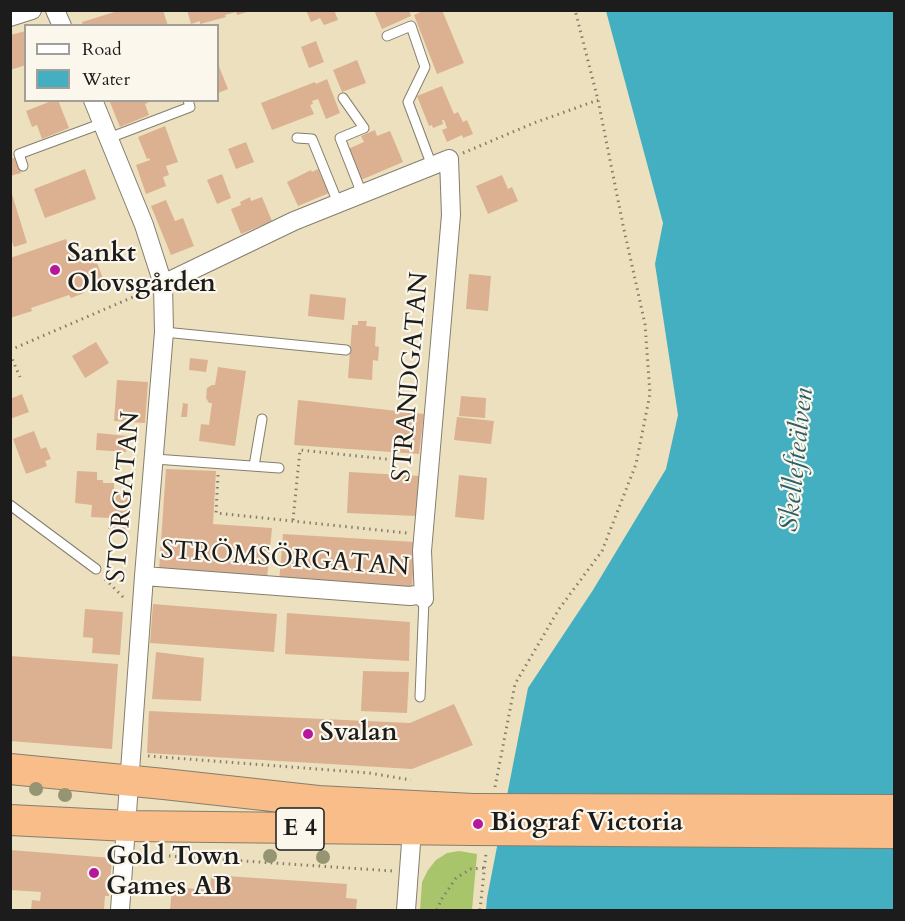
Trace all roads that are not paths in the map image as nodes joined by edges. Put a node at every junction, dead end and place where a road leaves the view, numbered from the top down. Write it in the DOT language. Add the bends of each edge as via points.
graph roads {
  1 [pos="32,10"];
  2 [pos="55,10"];
  3 [pos="10,17"];
  4 [pos="61,24"];
  5 [pos="387,36"];
  6 [pos="344,98"];
  7 [pos="94,102"];
  8 [pos="189,102"];
  9 [pos="106,130"];
  10 [pos="297,138"];
  11 [pos="23,166"];
  12 [pos="432,166"];
  13 [pos="363,194"];
  14 [pos="338,204"];
  15 [pos="163,284"];
  16 [pos="164,332"];
  17 [pos="346,350"];
  18 [pos="262,419"];
  19 [pos="155,459"];
  20 [pos="254,466"];
  21 [pos="279,468"];
  22 [pos="10,506"];
  23 [pos="96,569"];
  24 [pos="144,576"];
  25 [pos="424,596"];
  26 [pos="420,697"];
  27 [pos="132,768"];
  28 [pos="10,770"];
  29 [pos="894,810"];
  30 [pos="10,819"];
  31 [pos="481,820"];
  32 [pos="412,830"];
  33 [pos="894,833"];
  34 [pos="127,839"];
  35 [pos="120,910"];
  36 [pos="406,910"];
  1 -- 3 [label="street"];
  2 -- 4 [label="street"];
  5 -- 12 [label="lane" via="411,26 426,67 408,102"];
  6 -- 13 [label="lane" via="364,128 340,138"];
  7 -- 9 [label="street, STORGATAN"];
  8 -- 9 [label="lane" via="190,107"];
  9 -- 11 [label="lane" via="19,154"];
  9 -- 15 [label="street, STORGATAN"];
  10 -- 14 [label="lane" via="312,139"];
  12 -- 13 [label="street"];
  12 -- 25 [label="street, STRANDGATAN" via="449,159 451,214 424,535"];
  13 -- 14 [label="street"];
  14 -- 15 [label="street"];
  15 -- 16 [label="street, STORGATAN"];
  16 -- 17 [label="lane"];
  16 -- 19 [label="street, STORGATAN"];
  18 -- 20 [label="lane"];
  19 -- 20 [label="lane"];
  19 -- 24 [label="street, STORGATAN"];
  20 -- 21 [label="lane"];
  22 -- 23 [label="lane"];
  24 -- 25 [label="street, STRÖMSÖRGATAN"];
  24 -- 27 [label="street, STORGATAN"];
  25 -- 26 [label="lane"];
  27 -- 28 [label="highway, E 4"];
  27 -- 31 [label="highway, E 4" via="318,801"];
  27 -- 34 [label="street, STORGATAN"];
  29 -- 31 [label="highway, E 4, bridge"];
  30 -- 34 [label="highway, E 4"];
  31 -- 32 [label="highway, E 4"];
  31 -- 33 [label="highway, E 4, bridge"];
  32 -- 34 [label="highway, E 4"];
  32 -- 36 [label="street"];
  34 -- 35 [label="street, STORGATAN"];
}
